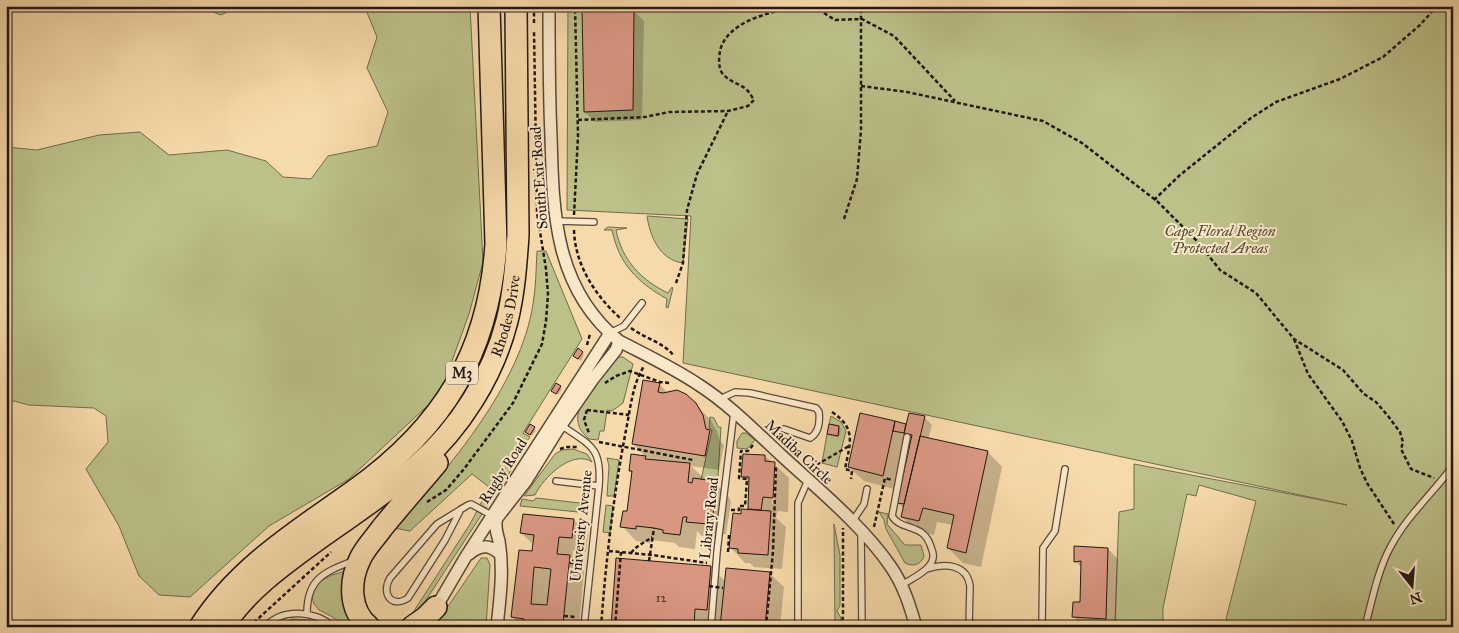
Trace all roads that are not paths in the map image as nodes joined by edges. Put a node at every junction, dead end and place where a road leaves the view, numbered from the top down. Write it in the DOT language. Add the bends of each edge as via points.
graph roads {
  1 [pos="488,6"];
  2 [pos="516,6"];
  3 [pos="549,6"];
  4 [pos="555,221"];
  5 [pos="594,222"];
  6 [pos="518,235"];
  7 [pos="642,303"];
  8 [pos="624,326"];
  9 [pos="610,333"];
  10 [pos="619,341"];
  11 [pos="720,399"];
  12 [pos="734,412"];
  13 [pos="558,423"];
  14 [pos="784,430"];
  15 [pos="907,437"];
  16 [pos="1453,466"];
  17 [pos="1065,469"];
  18 [pos="808,480"];
  19 [pos="556,481"];
  20 [pos="600,486"];
  21 [pos="868,489"];
  22 [pos="461,509"];
  23 [pos="494,517"];
  24 [pos="848,524"];
  25 [pos="864,527"];
  26 [pos="500,554"];
  27 [pos="465,558"];
  28 [pos="360,559"];
  29 [pos="926,570"];
  30 [pos="902,585"];
  31 [pos="436,607"];
  32 [pos="307,613"];
  33 [pos="200,627"];
  34 [pos="223,627"];
  35 [pos="265,627"];
  36 [pos="334,627"];
  37 [pos="369,627"];
  38 [pos="412,627"];
  39 [pos="424,627"];
  40 [pos="497,627"];
  41 [pos="584,627"];
  42 [pos="711,627"];
  43 [pos="798,627"];
  44 [pos="862,627"];
  45 [pos="916,627"];
  46 [pos="969,627"];
  47 [pos="1042,627"];
  48 [pos="1365,627"];
  1 -- 33 [label="highway, Rhodes Drive / M3" via="496,244 491,292 475,346 464,370 449,398 409,446 388,466 267,553 222,597"];
  2 -- 6 [label="highway, Rhodes Drive / M3"];
  3 -- 4 [label="street, South Exit Road"];
  4 -- 5 [label="lane"];
  4 -- 9 [label="street, South Exit Road" via="560,246 576,288"];
  6 -- 28 [label="highway" via="526,273 522,298 513,340 491,391 469,424 404,500"];
  6 -- 34 [label="highway, Rhodes Drive / M3" via="507,322 491,365 461,418 419,464 259,585"];
  7 -- 8 [label="lane"];
  8 -- 9 [label="lane"];
  8 -- 10 [label="lane"];
  9 -- 10 [label="street, South Exit Road"];
  9 -- 13 [label="street, Rugby Road"];
  10 -- 11 [label="street, Madiba Circle"];
  10 -- 13 [label="street, Rugby Road" via="616,350"];
  11 -- 12 [label="street, Madiba Circle"];
  11 -- 14 [label="lane" via="735,392 750,393 816,408 819,412 817,433 810,438"];
  12 -- 18 [label="street, Madiba Circle"];
  12 -- 42 [label="lane, Library Road"];
  13 -- 20 [label="lane, University Avenue" via="597,454"];
  13 -- 23 [label="street, Rugby Road"];
  15 -- 29 [label="lane" via="892,516 926,536 934,555"];
  16 -- 48 [label="lane" via="1399,532 1384,560"];
  17 -- 47 [label="lane" via="1055,531 1043,548"];
  18 -- 24 [label="street, Madiba Circle"];
  18 -- 43 [label="lane" via="798,503"];
  19 -- 20 [label="lane"];
  20 -- 41 [label="lane, University Avenue"];
  21 -- 24 [label="lane" via="864,504"];
  22 -- 22 [label="lane" via="437,524 390,578 386,588 393,601 408,598"];
  22 -- 23 [label="lane" via="471,504"];
  23 -- 26 [label="street, Rugby Road"];
  23 -- 27 [label="street, Rugby Road"];
  24 -- 25 [label="street, Madiba Circle"];
  25 -- 30 [label="street, Madiba Circle"];
  25 -- 44 [label="lane"];
  26 -- 27 [label="street" via="494,548 484,546"];
  26 -- 40 [label="street, Rugby Road"];
  27 -- 31 [label="street, Rugby Road"];
  28 -- 32 [label="lane" via="330,571 315,582 307,597"];
  28 -- 37 [label="highway" via="352,584 354,606"];
  29 -- 30 [label="lane"];
  29 -- 46 [label="lane" via="950,566 965,572 970,586"];
  30 -- 45 [label="street, Madiba Circle"];
  31 -- 38 [label="highway"];
  31 -- 39 [label="street, Rugby Road"];
  32 -- 35 [label="lane" via="286,614"];
  32 -- 36 [label="lane"];
}
